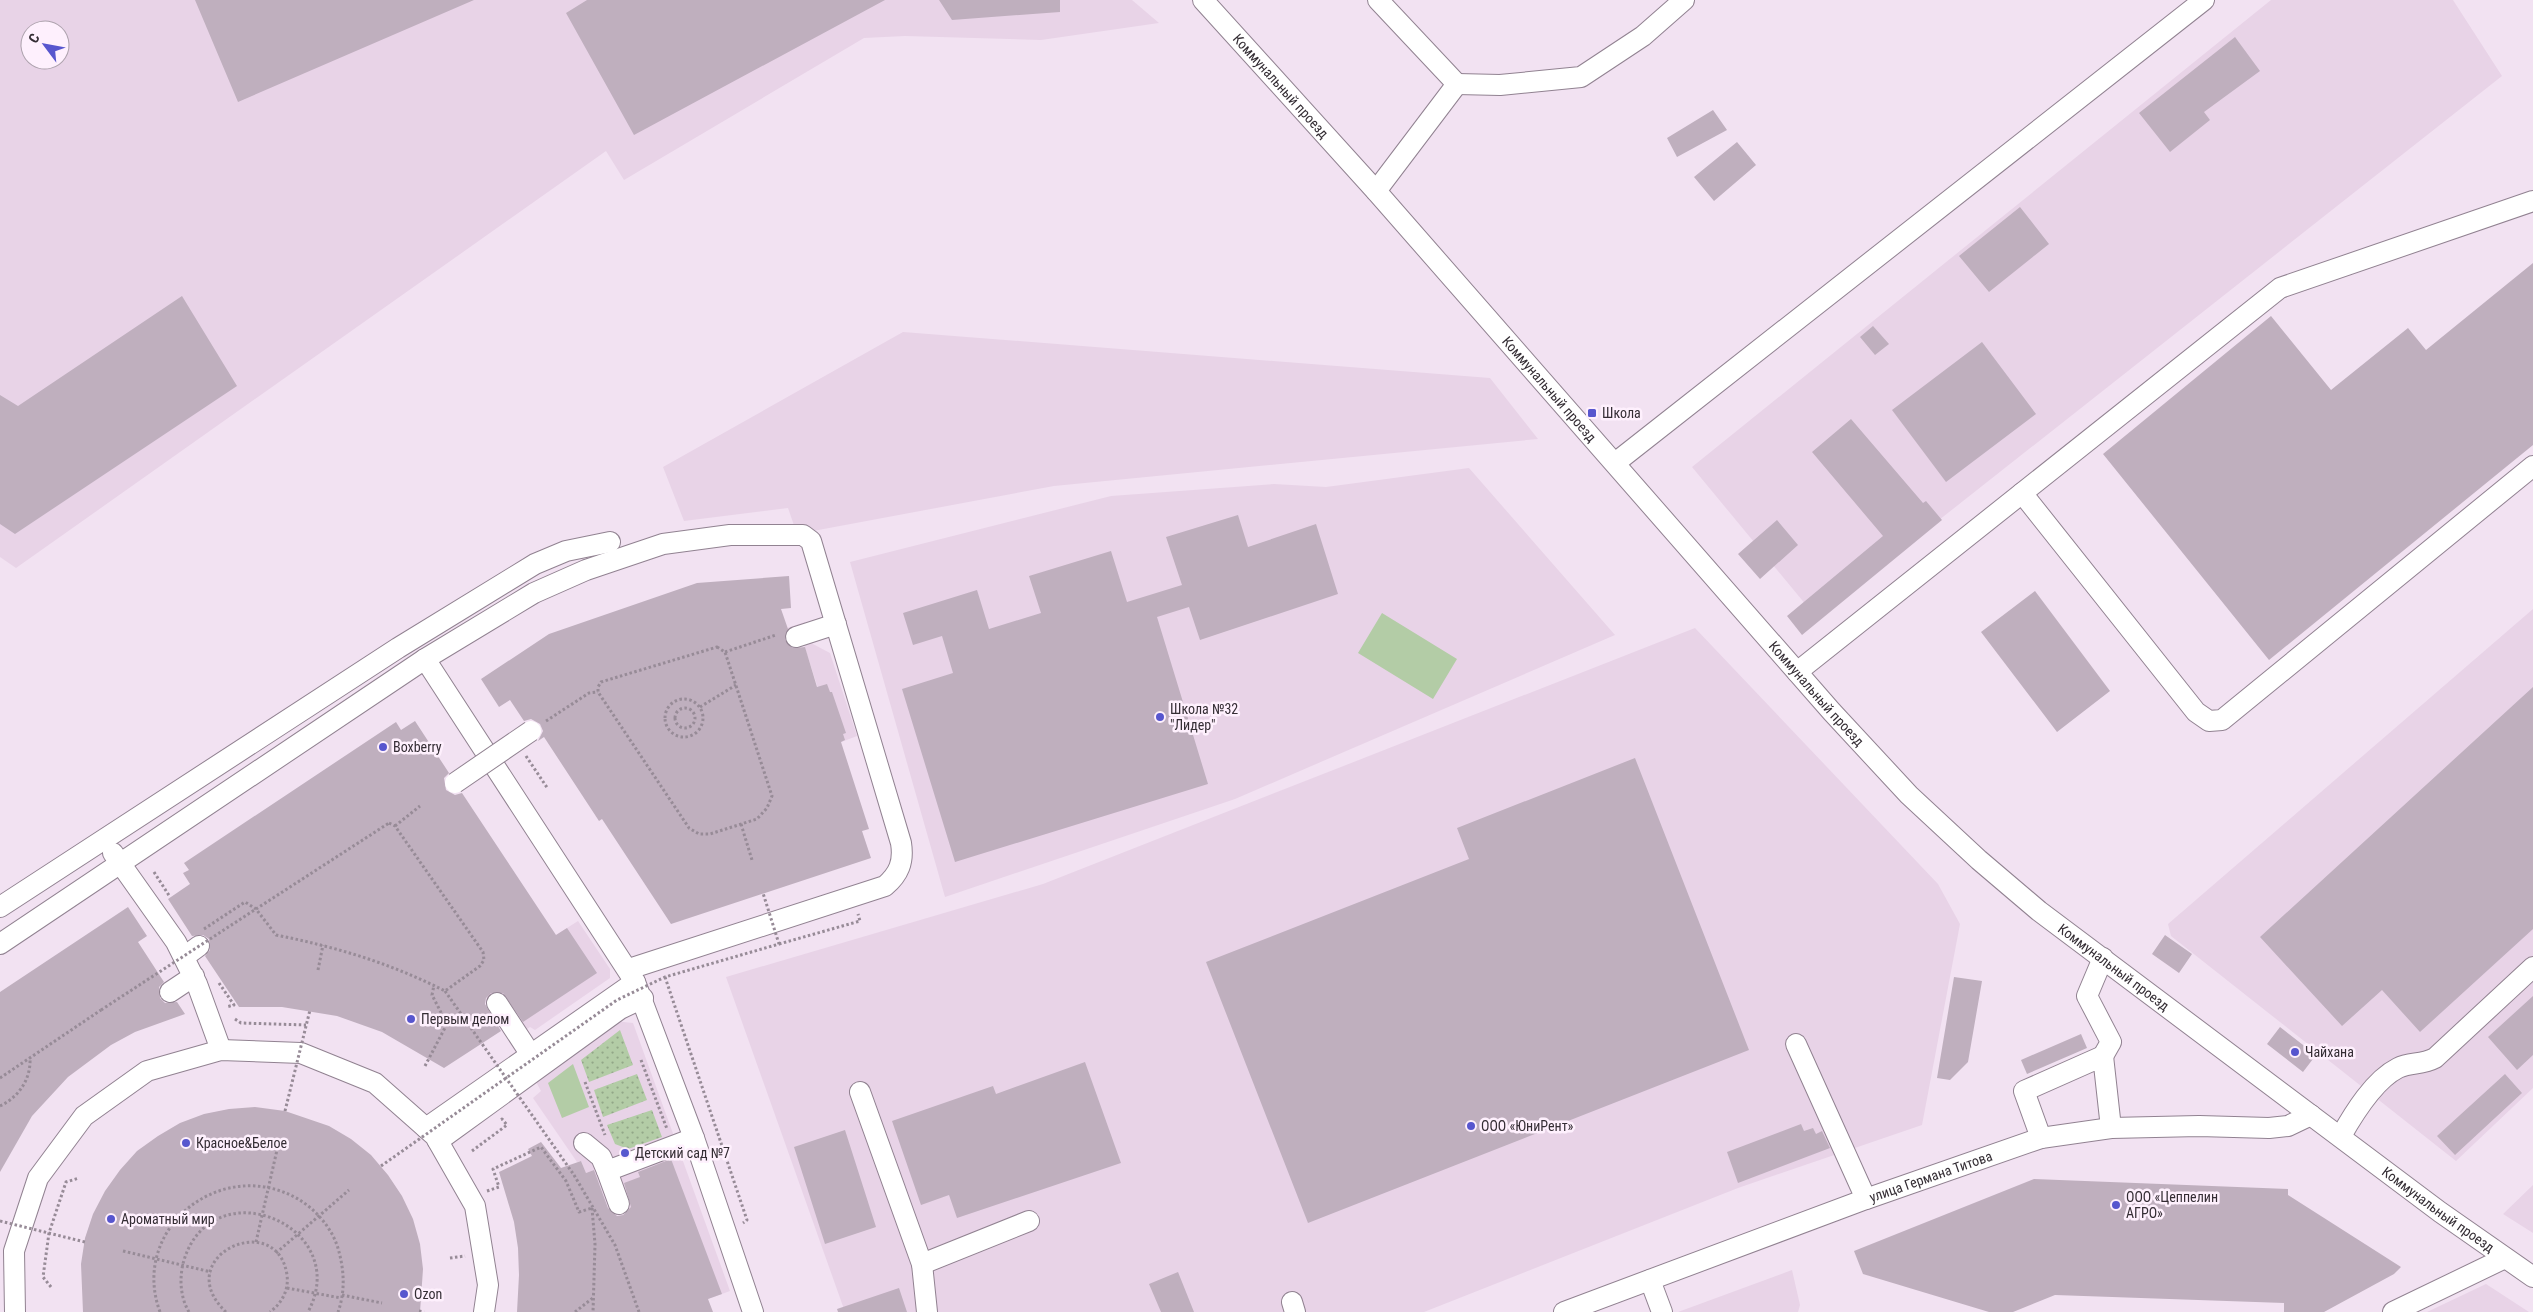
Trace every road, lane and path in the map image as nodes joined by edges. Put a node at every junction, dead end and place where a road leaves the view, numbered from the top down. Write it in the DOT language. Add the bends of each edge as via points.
graph roads {
  1 [pos="1203,0"];
  2 [pos="1378,0"];
  3 [pos="1684,0"];
  4 [pos="2204,0"];
  5 [pos="1457,84"];
  6 [pos="1376,191"];
  7 [pos="2533,201"];
  8 [pos="1615,463"];
  9 [pos="2533,466"];
  10 [pos="2022,493"];
  11 [pos="610,542"];
  12 [pos="836,624"];
  13 [pos="788,635"];
  14 [pos="725,652"];
  15 [pos="425,659"];
  16 [pos="1797,672"];
  17 [pos="736,685"];
  18 [pos="598,692"];
  19 [pos="700,707"];
  20 [pos="677,725"];
  21 [pos="668,729"];
  22 [pos="686,729"];
  23 [pos="523,736"];
  24 [pos="688,737"];
  25 [pos="455,783"];
  26 [pos="548,789"];
  27 [pos="420,806"];
  28 [pos="741,824"];
  29 [pos="395,826"];
  30 [pos="103,839"];
  31 [pos="752,860"];
  32 [pos="120,863"];
  33 [pos="154,872"];
  34 [pos="763,894"];
  35 [pos="175,904"];
  36 [pos="0,907"];
  37 [pos="256,909"];
  38 [pos="849,924"];
  39 [pos="0,944"];
  40 [pos="324,944"];
  41 [pos="779,944"];
  42 [pos="193,946"];
  43 [pos="2103,958"];
  44 [pos="2533,967"];
  45 [pos="318,970"];
  46 [pos="194,976"];
  47 [pos="665,977"];
  48 [pos="636,983"];
  49 [pos="434,985"];
  50 [pos="445,991"];
  51 [pos="170,992"];
  52 [pos="497,1003"];
  53 [pos="310,1010"];
  54 [pos="235,1019"];
  55 [pos="306,1025"];
  56 [pos="1796,1044"];
  57 [pos="221,1050"];
  58 [pos="531,1055"];
  59 [pos="2103,1056"];
  60 [pos="30,1058"];
  61 [pos="641,1060"];
  62 [pos="425,1066"];
  63 [pos="0,1078"];
  64 [pos="504,1078"];
  65 [pos="585,1082"];
  66 [pos="860,1092"];
  67 [pos="0,1106"];
  68 [pos="286,1111"];
  69 [pos="2311,1115"];
  70 [pos="502,1119"];
  71 [pos="2110,1128"];
  72 [pos="432,1135"];
  73 [pos="2341,1136"];
  74 [pos="694,1138"];
  75 [pos="2041,1138"];
  76 [pos="607,1139"];
  77 [pos="584,1143"];
  78 [pos="674,1146"];
  79 [pos="277,1150"];
  80 [pos="472,1150"];
  81 [pos="381,1166"];
  82 [pos="607,1172"];
  83 [pos="79,1178"];
  84 [pos="499,1187"];
  85 [pos="269,1188"];
  86 [pos="349,1190"];
  87 [pos="1866,1199"];
  88 [pos="619,1204"];
  89 [pos="592,1205"];
  90 [pos="262,1214"];
  91 [pos="318,1215"];
  92 [pos="747,1220"];
  93 [pos="1029,1221"];
  94 [pos="0,1222"];
  95 [pos="48,1233"];
  96 [pos="298,1233"];
  97 [pos="84,1242"];
  98 [pos="256,1242"];
  99 [pos="8,1245"];
  100 [pos="123,1251"];
  101 [pos="276,1253"];
  102 [pos="468,1256"];
  103 [pos="450,1258"];
  104 [pos="2505,1258"];
  105 [pos="156,1260"];
  106 [pos="922,1264"];
  107 [pos="183,1266"];
  108 [pos="211,1272"];
  109 [pos="2533,1277"];
  110 [pos="1650,1280"];
  111 [pos="51,1287"];
  112 [pos="287,1288"];
  113 [pos="315,1293"];
  114 [pos="342,1297"];
  115 [pos="594,1297"];
  116 [pos="382,1303"];
  117 [pos="419,1311"];
  118 [pos="15,1312"];
  119 [pos="160,1312"];
  120 [pos="189,1312"];
  121 [pos="226,1312"];
  122 [pos="270,1312"];
  123 [pos="308,1312"];
  124 [pos="338,1312"];
  125 [pos="424,1312"];
  126 [pos="484,1312"];
  127 [pos="576,1312"];
  128 [pos="593,1312"];
  129 [pos="639,1312"];
  130 [pos="753,1312"];
  131 [pos="927,1312"];
  132 [pos="1564,1312"];
  133 [pos="1662,1312"];
  134 [pos="2393,1312"];
  1 -- 6 [label="street, Коммунальный проезд"];
  2 -- 5 [label="street"];
  3 -- 5 [label="street" via="1642,36 1581,78 1500,85"];
  4 -- 8 [label="street"];
  5 -- 6 [label="street"];
  6 -- 8 [label="street, Коммунальный проезд"];
  7 -- 10 [label="street" via="2280,288"];
  8 -- 16 [label="street, Коммунальный проезд"];
  9 -- 10 [label="street" via="2222,720 2209,721 2196,712"];
  10 -- 16 [label="street"];
  11 -- 30 [label="street" via="566,551 535,564 398,648"];
  12 -- 13 [label="street"];
  12 -- 15 [label="street" via="808,537 730,535 663,544 586,570 534,593"];
  12 -- 48 [label="street" via="901,843 901,865 894,878 885,886"];
  13 -- 14 [label="path"];
  14 -- 17 [label="path"];
  14 -- 18 [label="path" via="717,647 601,682"];
  15 -- 32 [label="street"];
  15 -- 48 [label="street"];
  16 -- 43 [label="street, Коммунальный проезд" via="1909,795 2032,905"];
  17 -- 19 [label="path"];
  17 -- 28 [label="path" via="772,796 757,819"];
  18 -- 23 [label="path" via="589,693"];
  18 -- 28 [label="path" via="689,828 699,834 710,834"];
  19 -- 21 [label="path" via="688,699 674,702 666,714"];
  19 -- 24 [label="path" via="703,722 700,729"];
  20 -- 21 [label="path"];
  20 -- 22 [label="path"];
  20 -- 22 [label="path" via="675,714 688,708 695,716 695,722"];
  21 -- 24 [label="path" via="681,737"];
  22 -- 24 [label="path"];
  23 -- 25 [label="street, bridge"];
  23 -- 26 [label="path"];
  27 -- 29 [label="path"];
  28 -- 31 [label="path"];
  29 -- 37 [label="path" via="382,825"];
  29 -- 50 [label="path" via="483,952 484,960 480,966"];
  30 -- 32 [label="street"];
  30 -- 36 [label="street"];
  32 -- 39 [label="street"];
  32 -- 42 [label="street" via="176,942"];
  33 -- 35 [label="path"];
  34 -- 41 [label="path, bridge"];
  37 -- 40 [label="path" via="276,935"];
  37 -- 42 [label="path, bridge"];
  37 -- 42 [label="path" via="245,902"];
  38 -- 41 [label="path"];
  40 -- 45 [label="path"];
  40 -- 49 [label="path" via="368,957"];
  41 -- 47 [label="path, bridge"];
  42 -- 46 [label="street"];
  42 -- 60 [label="path, bridge"];
  43 -- 59 [label="street" via="2087,996 2111,1042"];
  43 -- 69 [label="street, Коммунальный проезд"];
  44 -- 73 [label="street" via="2435,1058 2424,1064 2397,1068 2363,1098"];
  46 -- 51 [label="street"];
  46 -- 57 [label="street"];
  47 -- 64 [label="path, bridge" via="617,1000"];
  47 -- 92 [label="path"];
  48 -- 58 [label="street"];
  48 -- 72 [label="street" via="620,1009"];
  48 -- 74 [label="street"];
  49 -- 50 [label="path"];
  49 -- 62 [label="path" via="432,995 447,1024"];
  50 -- 64 [label="path, bridge"];
  52 -- 58 [label="street"];
  53 -- 55 [label="path, bridge"];
  54 -- 55 [label="path" via="241,1023"];
  55 -- 68 [label="path, bridge"];
  56 -- 87 [label="street"];
  57 -- 72 [label="street" via="301,1053 375,1083"];
  57 -- 99 [label="street" via="147,1071 84,1116 38,1178"];
  58 -- 72 [label="street"];
  59 -- 71 [label="street"];
  59 -- 75 [label="street" via="2024,1091"];
  60 -- 63 [label="path"];
  60 -- 67 [label="path" via="30,1068 22,1088 15,1097"];
  61 -- 78 [label="path"];
  64 -- 81 [label="path, bridge"];
  64 -- 89 [label="path, bridge"];
  65 -- 76 [label="path"];
  66 -- 106 [label="street"];
  69 -- 71 [label="street, улица Германа Титова" via="2288,1126 2269,1128"];
  69 -- 73 [label="street, Коммунальный проезд"];
  70 -- 80 [label="path" via="507,1126"];
  71 -- 75 [label="street, улица Германа Титова"];
  72 -- 126 [label="street" via="474,1206 488,1285"];
  73 -- 104 [label="street, Коммунальный проезд"];
  74 -- 78 [label="street"];
  74 -- 130 [label="street"];
  75 -- 87 [label="street, улица Германа Титова"];
  77 -- 82 [label="street" via="600,1157"];
  78 -- 82 [label="street"];
  79 -- 85 [label="path"];
  82 -- 88 [label="street"];
  83 -- 95 [label="path" via="66,1182"];
  84 -- 89 [label="path" via="493,1169 541,1147 566,1181 579,1212"];
  85 -- 90 [label="path"];
  85 -- 91 [label="path" via="304,1202"];
  85 -- 105 [label="path" via="225,1188 195,1202 171,1225"];
  86 -- 91 [label="path"];
  87 -- 110 [label="street, улица Германа Титова"];
  89 -- 115 [label="path"];
  89 -- 129 [label="path" via="615,1245"];
  90 -- 96 [label="path" via="281,1220"];
  90 -- 98 [label="path"];
  90 -- 107 [label="path" via="240,1213 214,1222 193,1242"];
  91 -- 96 [label="path"];
  91 -- 114 [label="path" via="335,1240 341,1256"];
  93 -- 106 [label="street"];
  94 -- 95 [label="path, bridge"];
  95 -- 97 [label="path, bridge"];
  95 -- 111 [label="path" via="43,1277"];
  96 -- 101 [label="path"];
  96 -- 113 [label="path" via="315,1264"];
  98 -- 101 [label="path"];
  98 -- 108 [label="path" via="229,1247 220,1254"];
  99 -- 118 [label="street"];
  100 -- 105 [label="path"];
  101 -- 112 [label="path" via="284,1266"];
  102 -- 103 [label="path"];
  104 -- 109 [label="street, Коммунальный проезд"];
  104 -- 134 [label="street"];
  105 -- 107 [label="path"];
  105 -- 119 [label="path" via="154,1288"];
  106 -- 131 [label="street"];
  107 -- 108 [label="path"];
  107 -- 120 [label="path" via="183,1296"];
  108 -- 121 [label="path" via="212,1295"];
  110 -- 132 [label="street, улица Германа Титова"];
  110 -- 133 [label="street"];
  112 -- 113 [label="path"];
  112 -- 122 [label="path"];
  113 -- 114 [label="path"];
  113 -- 123 [label="path"];
  114 -- 116 [label="path"];
  114 -- 124 [label="path"];
  115 -- 127 [label="path"];
  115 -- 128 [label="path"];
  117 -- 125 [label="path"];
}
